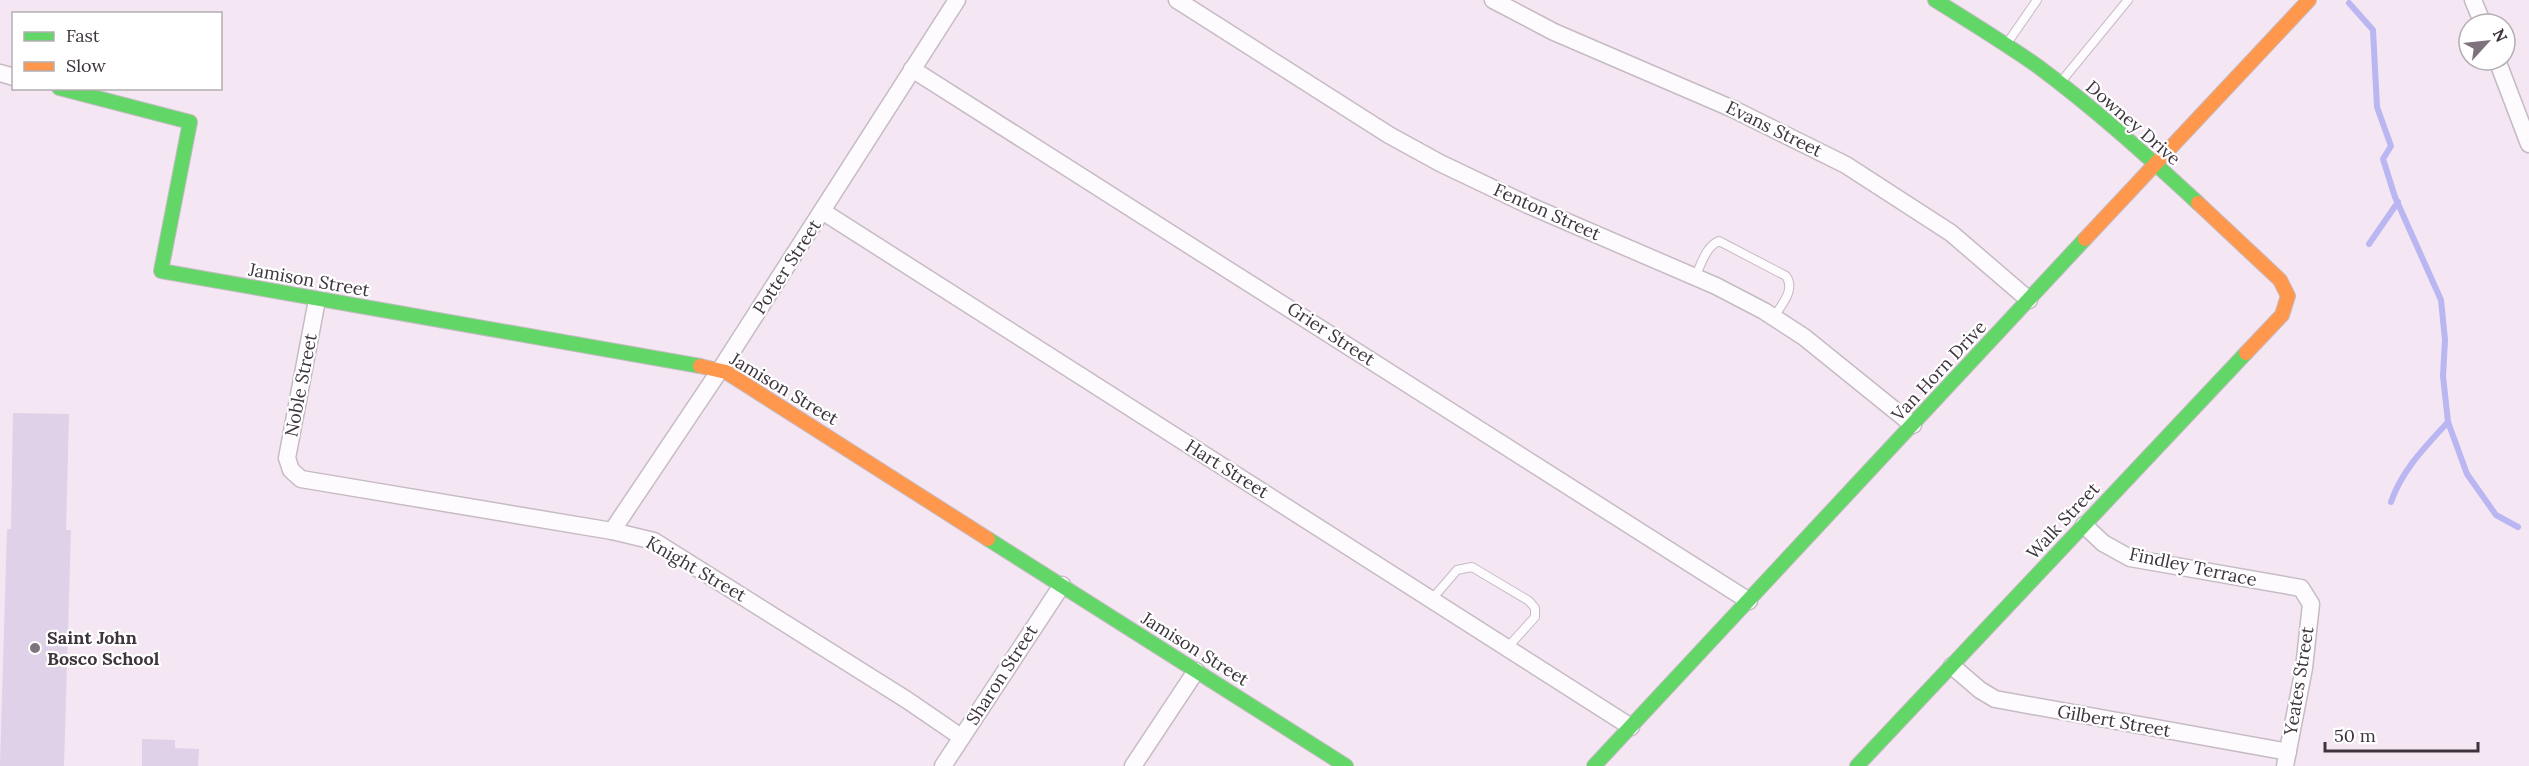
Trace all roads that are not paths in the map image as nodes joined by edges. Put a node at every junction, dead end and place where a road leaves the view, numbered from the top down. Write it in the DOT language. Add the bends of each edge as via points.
graph roads {
  1 [pos="957,0"];
  2 [pos="1177,0"];
  3 [pos="1493,0"];
  4 [pos="1935,0"];
  5 [pos="2037,0"];
  6 [pos="2128,0"];
  7 [pos="2308,0"];
  8 [pos="2006,44"];
  9 [pos="912,69"];
  10 [pos="2502,72"];
  11 [pos="2059,83"];
  12 [pos="67,90"];
  13 [pos="2529,144"];
  14 [pos="2157,165"];
  15 [pos="822,212"];
  16 [pos="1695,277"];
  17 [pos="2288,296"];
  18 [pos="317,300"];
  19 [pos="2029,300"];
  20 [pos="1774,317"];
  21 [pos="720,370"];
  22 [pos="1913,425"];
  23 [pos="291,470"];
  24 [pos="2084,525"];
  25 [pos="612,531"];
  26 [pos="1062,585"];
  27 [pos="2307,597"];
  28 [pos="1431,599"];
  29 [pos="1749,601"];
  30 [pos="1507,648"];
  31 [pos="1952,666"];
  32 [pos="1196,671"];
  33 [pos="1631,727"];
  34 [pos="961,737"];
  35 [pos="2286,759"];
  36 [pos="1325,760"];
  37 [pos="943,766"];
  38 [pos="1133,766"];
  39 [pos="1346,766"];
  40 [pos="1594,766"];
  41 [pos="1857,766"];
  1 -- 9 [label="street, Potter Street"];
  2 -- 16 [label="street, Fenton Street" via="1389,135 1440,163"];
  3 -- 19 [label="street, Evans Street" via="1554,32 1785,133 1846,165 1951,233"];
  4 -- 8 [label="street, Downey Drive"];
  5 -- 8 [label="lane"];
  6 -- 11 [label="lane"];
  7 -- 14 [label="street, Van Horn Drive"];
  8 -- 11 [label="street, Downey Drive"];
  9 -- 15 [label="street, Potter Street"];
  9 -- 29 [label="street, Grier Street"];
  10 -- 13 [label="street"];
  11 -- 14 [label="street, Downey Drive"];
  12 -- 18 [label="street, Jamison Street" via="190,122 161,271"];
  14 -- 17 [label="street, Downey Drive" via="2280,280"];
  14 -- 19 [label="street, Van Horn Drive"];
  15 -- 21 [label="street, Potter Street"];
  15 -- 28 [label="street, Hart Street"];
  16 -- 20 [label="street, Fenton Street"];
  16 -- 20 [label="lane" via="1707,251 1719,241 1786,276 1791,288"];
  17 -- 24 [label="street, Walk Street" via="2282,315"];
  18 -- 21 [label="street, Jamison Street"];
  18 -- 23 [label="street, Noble Street" via="287,458"];
  19 -- 22 [label="street, Van Horn Drive"];
  20 -- 22 [label="street, Fenton Street"];
  21 -- 25 [label="street, Potter Street"];
  21 -- 26 [label="street, Jamison Street"];
  22 -- 29 [label="street, Van Horn Drive"];
  23 -- 25 [label="street, Knight Street" via="312,482"];
  24 -- 27 [label="street, Findley Terrace" via="2103,543 2130,558 2301,588"];
  24 -- 31 [label="street, Walk Street"];
  25 -- 34 [label="street, Knight Street" via="643,537 672,552"];
  26 -- 32 [label="street, Jamison Street"];
  26 -- 34 [label="street, Sharon Street"];
  27 -- 35 [label="street, Yeates Street" via="2311,604 2304,668"];
  28 -- 30 [label="street, Hart Street"];
  28 -- 30 [label="lane" via="1457,570 1472,567 1530,601 1535,617"];
  29 -- 33 [label="street, Van Horn Drive"];
  30 -- 33 [label="street, Hart Street"];
  31 -- 35 [label="street, Gilbert Street" via="1980,690 2004,701"];
  31 -- 41 [label="street, Walk Street"];
  32 -- 36 [label="street, Jamison Street"];
  32 -- 38 [label="street"];
  33 -- 40 [label="street, Van Horn Drive"];
  34 -- 37 [label="street, Sharon Street"];
  36 -- 39 [label="street, Jamison Street"];
}
